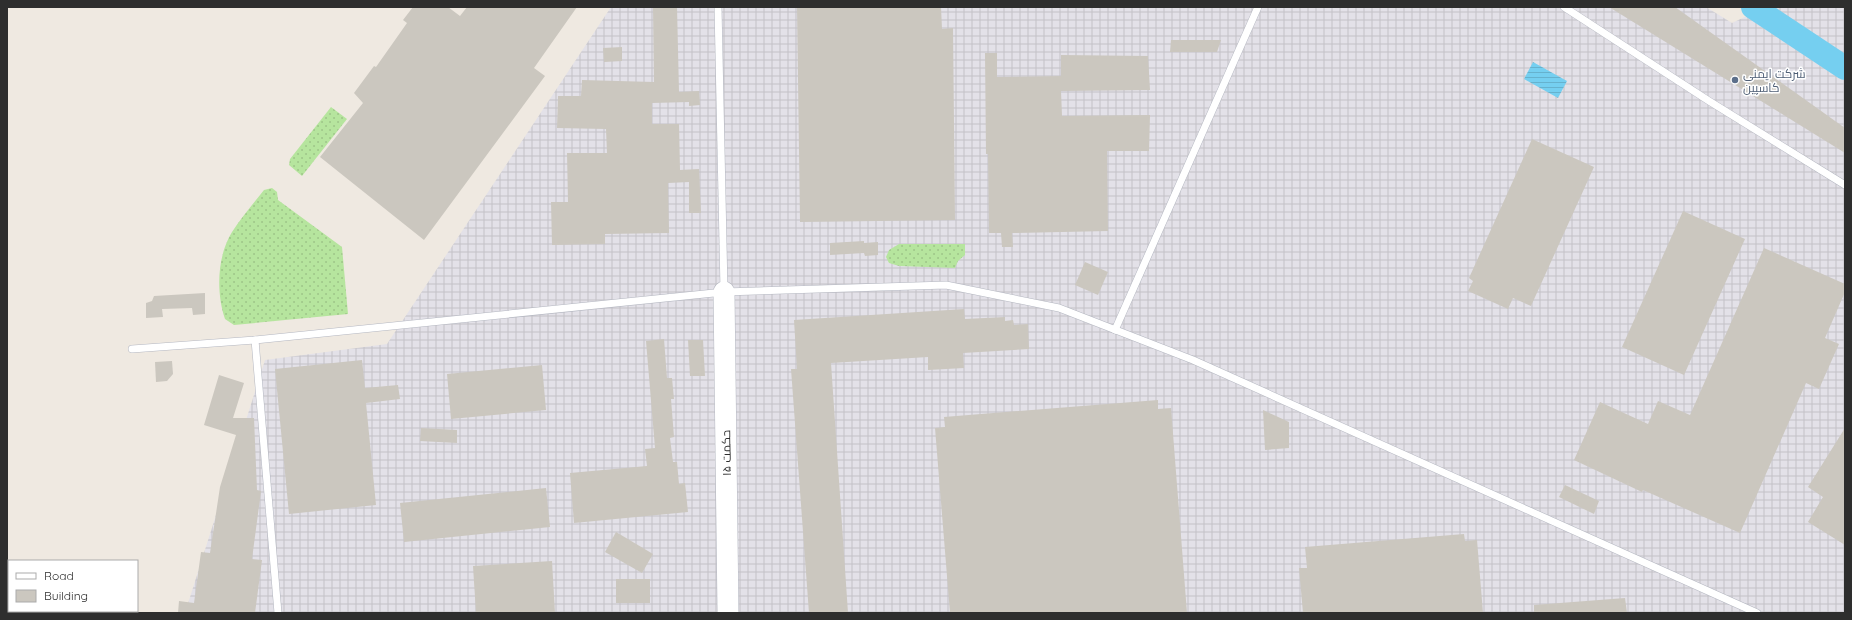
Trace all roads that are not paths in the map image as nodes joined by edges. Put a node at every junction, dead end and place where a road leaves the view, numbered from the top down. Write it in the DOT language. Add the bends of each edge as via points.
graph roads {
  1 [pos="718,7"];
  2 [pos="1258,7"];
  3 [pos="1564,7"];
  4 [pos="1845,185"];
  5 [pos="724,292"];
  6 [pos="1115,330"];
  7 [pos="255,340"];
  8 [pos="132,349"];
  9 [pos="278,613"];
  10 [pos="728,613"];
  11 [pos="1757,613"];
  1 -- 5 [label="lane"];
  2 -- 6 [label="lane"];
  3 -- 4 [label="lane"];
  5 -- 6 [label="lane" via="946,285 1059,308"];
  5 -- 7 [label="lane"];
  5 -- 10 [label="street, حکمت ۱۵"];
  6 -- 11 [label="lane" via="1193,360"];
  7 -- 8 [label="lane"];
  7 -- 9 [label="lane"];
}
